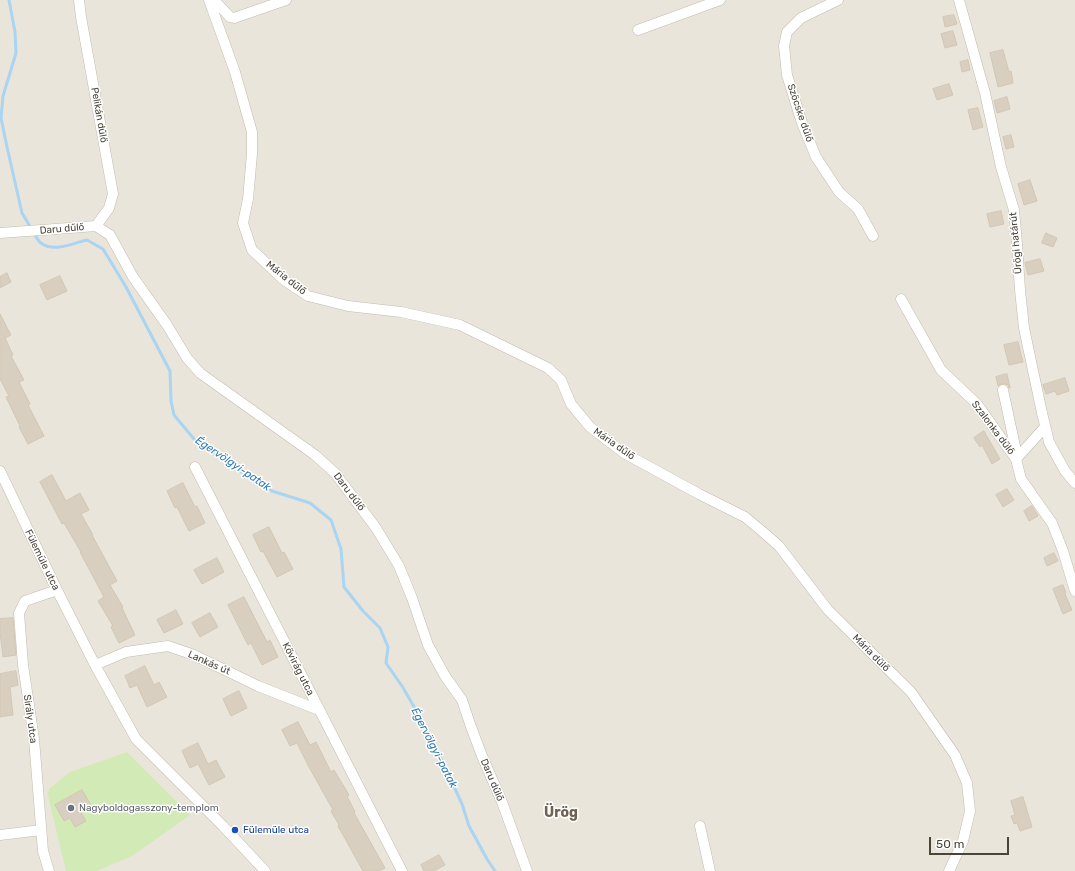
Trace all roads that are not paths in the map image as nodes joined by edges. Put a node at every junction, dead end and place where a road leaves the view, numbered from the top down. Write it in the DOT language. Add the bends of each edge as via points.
graph roads {
  1 [pos="79,0"];
  2 [pos="209,0"];
  3 [pos="214,0"];
  4 [pos="286,0"];
  5 [pos="720,0"];
  6 [pos="838,0"];
  7 [pos="958,0"];
  8 [pos="638,30"];
  9 [pos="96,226"];
  10 [pos="0,233"];
  11 [pos="873,236"];
  12 [pos="901,299"];
  13 [pos="1003,390"];
  14 [pos="1045,427"];
  15 [pos="1016,459"];
  16 [pos="195,467"];
  17 [pos="0,471"];
  18 [pos="1075,483"];
  19 [pos="57,590"];
  20 [pos="1075,591"];
  21 [pos="95,664"];
  22 [pos="319,710"];
  23 [pos="700,826"];
  24 [pos="41,830"];
  25 [pos="0,835"];
  26 [pos="49,871"];
  27 [pos="265,871"];
  28 [pos="402,871"];
  29 [pos="527,871"];
  30 [pos="710,871"];
  31 [pos="949,871"];
  1 -- 9 [label="street, Pelikán dűlő" via="113,194 109,208"];
  2 -- 31 [label="street, Mária dűlő" via="235,72 252,132 252,161 243,223 252,250 284,280 308,296 348,306 401,312 460,325 548,368 561,380 571,404 590,427 624,453 745,517 779,546 828,610 911,692 955,755 967,783 970,810 963,841"];
  3 -- 4 [label="street" via="234,18"];
  5 -- 8 [label="street"];
  6 -- 11 [label="street, Szöcske dűlő" via="801,18 787,32 784,46 787,74 802,124 816,157 839,192 858,209"];
  7 -- 14 [label="street, Ürögi határút" via="985,93 1001,167 1014,210 1024,328"];
  9 -- 10 [label="street, Daru dűlő"];
  9 -- 29 [label="street, Daru dűlő" via="110,235 132,277 200,373 335,473 376,528 399,566 428,645 462,700"];
  12 -- 15 [label="street, Szalonka dűlő" via="941,370 977,404"];
  13 -- 15 [label="street"];
  14 -- 15 [label="street"];
  14 -- 18 [label="street, Ürögi határút" via="1065,471"];
  15 -- 20 [label="street, Szalonka dűlő" via="1021,479 1052,523"];
  16 -- 22 [label="street, Kővirág utca"];
  17 -- 19 [label="street, Fülemüle utca"];
  19 -- 21 [label="street, Fülemüle utca"];
  19 -- 24 [label="street, Sirály utca" via="25,601 19,613 23,665 34,739"];
  21 -- 22 [label="street, Lankás út" via="126,652 168,646"];
  21 -- 27 [label="street, Fülemüle utca" via="136,739"];
  22 -- 28 [label="street, Kővirág utca"];
  23 -- 30 [label="street"];
  24 -- 25 [label="street"];
  24 -- 26 [label="street, Sirály utca"];
}
